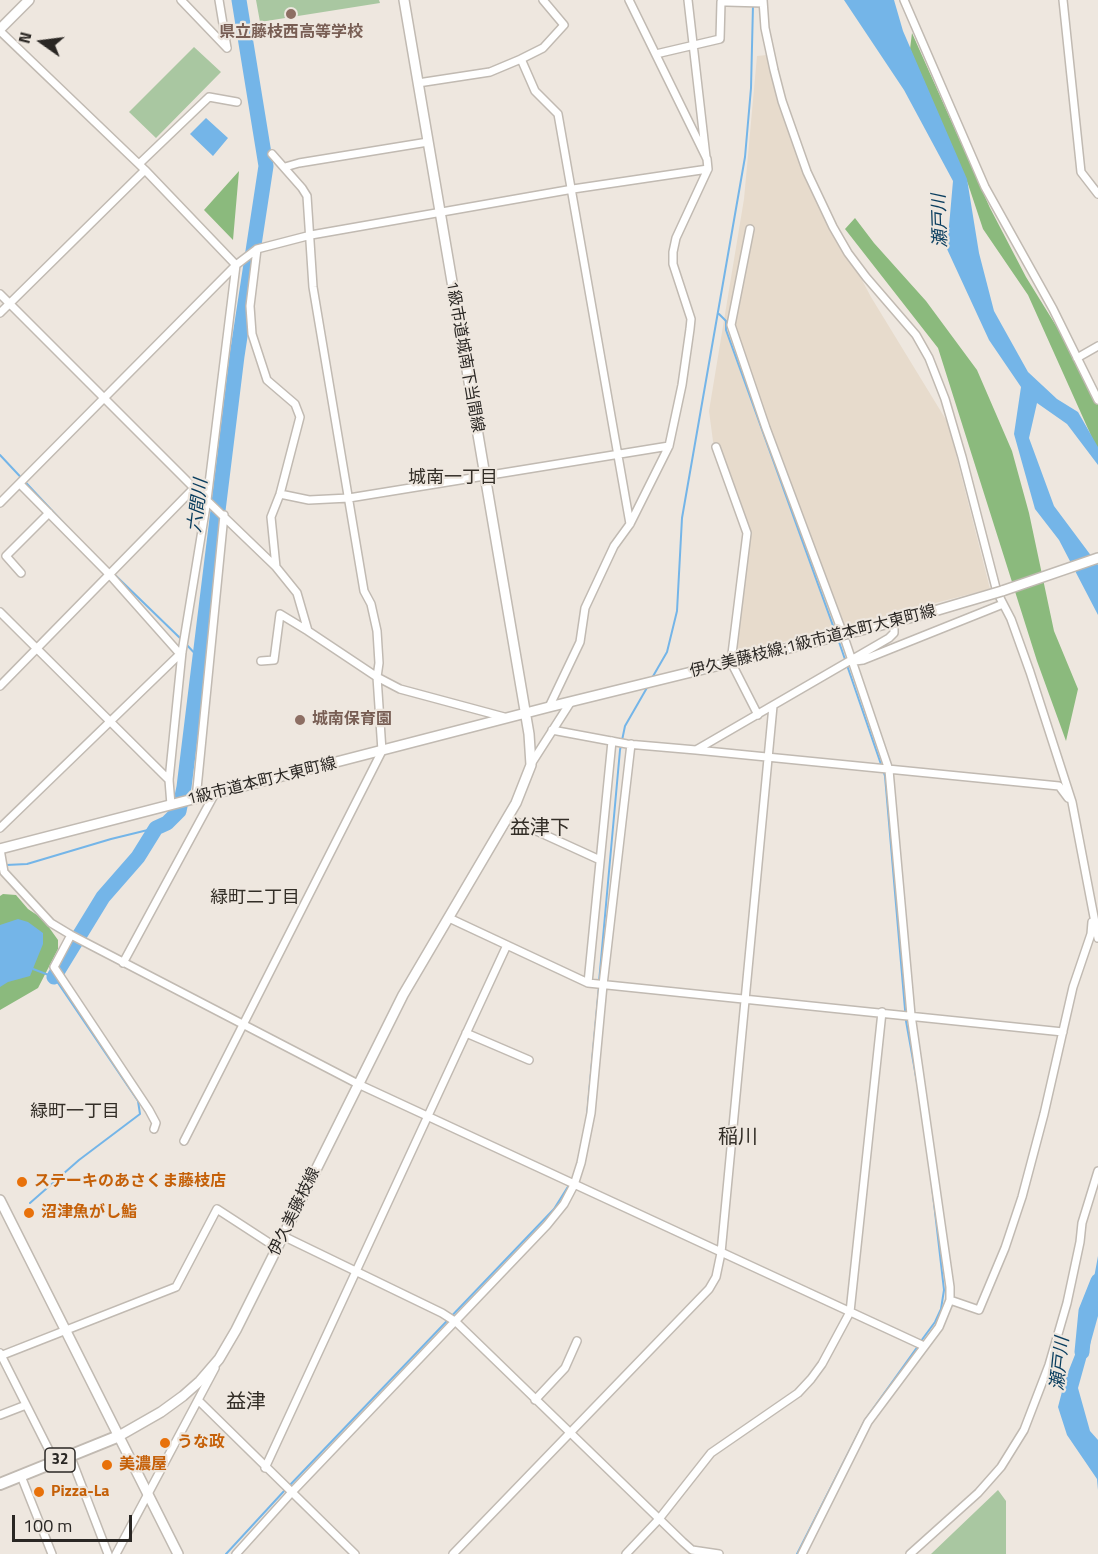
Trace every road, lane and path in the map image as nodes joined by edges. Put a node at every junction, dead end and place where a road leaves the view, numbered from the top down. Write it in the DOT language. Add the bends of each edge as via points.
graph roads {
  1 [pos="29,0"];
  2 [pos="181,0"];
  3 [pos="219,0"];
  4 [pos="404,0"];
  5 [pos="543,0"];
  6 [pos="629,0"];
  7 [pos="688,0"];
  8 [pos="904,0"];
  9 [pos="1063,0"];
  10 [pos="727,1"];
  11 [pos="763,2"];
  12 [pos="0,30"];
  13 [pos="694,45"];
  14 [pos="656,54"];
  15 [pos="521,59"];
  16 [pos="418,83"];
  17 [pos="237,102"];
  18 [pos="428,142"];
  19 [pos="272,154"];
  20 [pos="707,159"];
  21 [pos="142,167"];
  22 [pos="285,167"];
  23 [pos="708,169"];
  24 [pos="573,189"];
  25 [pos="1097,192"];
  26 [pos="440,213"];
  27 [pos="750,229"];
  28 [pos="311,235"];
  29 [pos="257,249"];
  30 [pos="236,265"];
  31 [pos="0,294"];
  32 [pos="10,303"];
  33 [pos="0,313"];
  34 [pos="1098,346"];
  35 [pos="1077,358"];
  36 [pos="104,398"];
  37 [pos="1098,400"];
  38 [pos="669,446"];
  39 [pos="716,447"];
  40 [pos="618,453"];
  41 [pos="484,475"];
  42 [pos="20,484"];
  43 [pos="194,488"];
  44 [pos="280,494"];
  45 [pos="350,498"];
  46 [pos="207,500"];
  47 [pos="0,504"];
  48 [pos="49,513"];
  49 [pos="224,515"];
  50 [pos="630,524"];
  51 [pos="1098,558"];
  52 [pos="276,567"];
  53 [pos="21,573"];
  54 [pos="109,574"];
  55 [pos="998,592"];
  56 [pos="1003,604"];
  57 [pos="0,612"];
  58 [pos="894,621"];
  59 [pos="308,631"];
  60 [pos="843,634"];
  61 [pos="36,649"];
  62 [pos="181,653"];
  63 [pos="261,661"];
  64 [pos="851,661"];
  65 [pos="731,662"];
  66 [pos="377,677"];
  67 [pos="0,686"];
  68 [pos="570,703"];
  69 [pos="773,706"];
  70 [pos="549,707"];
  71 [pos="524,714"];
  72 [pos="758,715"];
  73 [pos="508,718"];
  74 [pos="111,722"];
  75 [pos="552,730"];
  76 [pos="612,741"];
  77 [pos="629,744"];
  78 [pos="696,750"];
  79 [pos="382,751"];
  80 [pos="768,758"];
  81 [pos="531,765"];
  82 [pos="889,770"];
  83 [pos="170,780"];
  84 [pos="214,795"];
  85 [pos="196,799"];
  86 [pos="1072,802"];
  87 [pos="171,805"];
  88 [pos="508,818"];
  89 [pos="1,824"];
  90 [pos="0,849"];
  91 [pos="600,860"];
  92 [pos="1093,916"];
  93 [pos="448,918"];
  94 [pos="71,935"];
  95 [pos="1098,938"];
  96 [pos="507,945"];
  97 [pos="123,963"];
  98 [pos="588,983"];
  99 [pos="603,985"];
  100 [pos="746,999"];
  101 [pos="882,1012"];
  102 [pos="911,1016"];
  103 [pos="243,1025"];
  104 [pos="1063,1032"];
  105 [pos="466,1033"];
  106 [pos="529,1060"];
  107 [pos="358,1084"];
  108 [pos="428,1117"];
  109 [pos="154,1129"];
  110 [pos="184,1141"];
  111 [pos="1098,1171"];
  112 [pos="574,1185"];
  113 [pos="0,1200"];
  114 [pos="4,1219"];
  115 [pos="283,1236"];
  116 [pos="277,1248"];
  117 [pos="721,1252"];
  118 [pos="356,1271"];
  119 [pos="950,1300"];
  120 [pos="850,1312"];
  121 [pos="456,1322"];
  122 [pos="65,1330"];
  123 [pos="578,1341"];
  124 [pos="924,1346"];
  125 [pos="0,1355"];
  126 [pos="219,1359"];
  127 [pos="198,1400"];
  128 [pos="535,1400"];
  129 [pos="26,1405"];
  130 [pos="0,1415"];
  131 [pos="569,1433"];
  132 [pos="119,1436"];
  133 [pos="70,1455"];
  134 [pos="55,1462"];
  135 [pos="265,1468"];
  136 [pos="21,1476"];
  137 [pos="0,1484"];
  138 [pos="292,1492"];
  139 [pos="148,1493"];
  140 [pos="659,1519"];
  141 [pos="52,1554"];
  142 [pos="108,1554"];
  143 [pos="116,1554"];
  144 [pos="178,1554"];
  145 [pos="236,1554"];
  146 [pos="355,1554"];
  147 [pos="453,1554"];
  148 [pos="626,1554"];
  149 [pos="719,1554"];
  150 [pos="802,1554"];
  151 [pos="910,1554"];
  1 -- 12 [label="main road"];
  2 -- 3 [label="street" via="227,48"];
  4 -- 16 [label="main road, 1級市道城南下当間線"];
  5 -- 15 [label="street" via="564,26 543,48"];
  6 -- 14 [label="street"];
  7 -- 13 [label="street"];
  8 -- 35 [label="street" via="985,188"];
  9 -- 25 [label="street" via="1081,172"];
  10 -- 11 [label="street"];
  10 -- 13 [label="street" via="721,2 720,39"];
  11 -- 55 [label="street" via="782,101 832,227 866,277 916,335 929,358 963,458"];
  12 -- 21 [label="street"];
  13 -- 14 [label="street"];
  13 -- 20 [label="street"];
  14 -- 20 [label="street"];
  15 -- 16 [label="street" via="490,72"];
  15 -- 24 [label="street" via="535,91 558,114"];
  16 -- 18 [label="main road, 1級市道城南下当間線"];
  17 -- 21 [label="street" via="209,97"];
  18 -- 22 [label="street"];
  18 -- 26 [label="main road, 1級市道城南下当間線"];
  19 -- 22 [label="street"];
  20 -- 23 [label="street"];
  21 -- 30 [label="street"];
  21 -- 32 [label="street"];
  22 -- 28 [label="street" via="307,196"];
  23 -- 24 [label="street"];
  23 -- 38 [label="street" via="673,252 673,264 691,319"];
  24 -- 26 [label="street"];
  24 -- 40 [label="street"];
  26 -- 28 [label="street"];
  26 -- 41 [label="main road, 1級市道城南下当間線"];
  27 -- 60 [label="street" via="731,325"];
  28 -- 29 [label="street"];
  28 -- 45 [label="street" via="313,287"];
  29 -- 30 [label="street"];
  29 -- 44 [label="street" via="250,306 252,334 267,380 295,404 300,417"];
  30 -- 36 [label="street"];
  30 -- 46 [label="street"];
  31 -- 32 [label="street"];
  32 -- 33 [label="street"];
  32 -- 36 [label="street"];
  34 -- 35 [label="street"];
  35 -- 37 [label="street"];
  36 -- 42 [label="street"];
  36 -- 43 [label="street"];
  38 -- 40 [label="street"];
  38 -- 50 [label="street"];
  39 -- 65 [label="street" via="747,533"];
  40 -- 41 [label="street"];
  40 -- 50 [label="street"];
  41 -- 45 [label="street"];
  41 -- 71 [label="main road, 1級市道城南下当間線"];
  42 -- 47 [label="street"];
  42 -- 48 [label="street"];
  43 -- 46 [label="street"];
  43 -- 54 [label="street"];
  44 -- 45 [label="street" via="309,500"];
  44 -- 52 [label="street" via="271,517"];
  45 -- 66 [label="street" via="364,591 377,631"];
  46 -- 49 [label="street"];
  46 -- 62 [label="street"];
  48 -- 53 [label="street" via="6,556"];
  48 -- 54 [label="street"];
  49 -- 52 [label="street"];
  49 -- 85 [label="street"];
  50 -- 70 [label="street" via="614,546 585,608 580,642"];
  51 -- 55 [label="main road, 伊久美藤枝線;1級市道本町大東町線"];
  52 -- 59 [label="street" via="297,593"];
  54 -- 61 [label="street"];
  54 -- 62 [label="street"];
  55 -- 56 [label="street"];
  55 -- 58 [label="main road, 伊久美藤枝線;1級市道本町大東町線, bridge"];
  56 -- 64 [label="street" via="863,660"];
  56 -- 86 [label="street" via="1030,672"];
  57 -- 61 [label="street"];
  58 -- 60 [label="main road, 伊久美藤枝線;1級市道本町大東町線, bridge"];
  58 -- 64 [label="street" via="894,633 889,638"];
  59 -- 63 [label="street" via="280,614 273,660"];
  59 -- 66 [label="street"];
  60 -- 64 [label="street"];
  60 -- 65 [label="main road, 伊久美藤枝線;1級市道本町大東町線"];
  61 -- 67 [label="street"];
  61 -- 74 [label="street"];
  62 -- 74 [label="street"];
  62 -- 83 [label="street"];
  64 -- 69 [label="street"];
  64 -- 82 [label="street"];
  65 -- 68 [label="main road, 伊久美藤枝線;1級市道本町大東町線"];
  65 -- 72 [label="street"];
  66 -- 73 [label="street" via="400,689"];
  66 -- 79 [label="street"];
  68 -- 70 [label="main road, 伊久美藤枝線;1級市道本町大東町線"];
  68 -- 75 [label="street"];
  69 -- 72 [label="street"];
  69 -- 80 [label="street"];
  70 -- 71 [label="main road, 伊久美藤枝線;1級市道本町大東町線"];
  71 -- 73 [label="main road, 1級市道本町大東町線"];
  71 -- 81 [label="main road, 伊久美藤枝線"];
  72 -- 78 [label="street"];
  73 -- 79 [label="main road, 1級市道本町大東町線"];
  74 -- 83 [label="street"];
  74 -- 89 [label="street"];
  75 -- 76 [label="street"];
  75 -- 81 [label="street"];
  76 -- 77 [label="street"];
  76 -- 91 [label="street"];
  77 -- 78 [label="street"];
  77 -- 99 [label="street"];
  78 -- 80 [label="street"];
  79 -- 84 [label="main road, 1級市道本町大東町線"];
  79 -- 103 [label="street"];
  80 -- 82 [label="street"];
  80 -- 100 [label="street"];
  81 -- 88 [label="main road, 伊久美藤枝線"];
  82 -- 86 [label="street" via="1059,786"];
  82 -- 102 [label="street"];
  83 -- 87 [label="street"];
  84 -- 85 [label="main road, 1級市道本町大東町線"];
  84 -- 97 [label="street"];
  85 -- 87 [label="main road, 1級市道本町大東町線"];
  86 -- 92 [label="street"];
  87 -- 90 [label="main road, 1級市道本町大東町線"];
  88 -- 91 [label="street"];
  88 -- 93 [label="main road, 伊久美藤枝線"];
  90 -- 94 [label="street" via="4,872 51,923"];
  91 -- 98 [label="street"];
  92 -- 95 [label="street"];
  92 -- 104 [label="street"];
  93 -- 96 [label="street"];
  93 -- 107 [label="main road, 伊久美藤枝線" via="403,994"];
  94 -- 97 [label="street"];
  94 -- 109 [label="street" via="54,967 149,1110 156,1123"];
  96 -- 98 [label="street"];
  96 -- 105 [label="street"];
  97 -- 103 [label="street"];
  98 -- 99 [label="street"];
  99 -- 100 [label="street"];
  99 -- 112 [label="street" via="591,1113"];
  100 -- 101 [label="street"];
  100 -- 117 [label="street"];
  101 -- 102 [label="street"];
  101 -- 120 [label="street"];
  102 -- 104 [label="street"];
  102 -- 119 [label="street"];
  103 -- 107 [label="street"];
  103 -- 110 [label="street"];
  104 -- 119 [label="street" via="1022,1197 979,1310"];
  105 -- 106 [label="street"];
  105 -- 108 [label="street"];
  107 -- 108 [label="street"];
  107 -- 115 [label="main road, 伊久美藤枝線"];
  108 -- 112 [label="street"];
  108 -- 118 [label="street"];
  111 -- 151 [label="street" via="1082,1223 1067,1303 1024,1430 1001,1467 978,1493"];
  112 -- 117 [label="street"];
  112 -- 121 [label="street" via="547,1225"];
  113 -- 114 [label="main road"];
  114 -- 122 [label="main road"];
  115 -- 116 [label="main road, 伊久美藤枝線"];
  115 -- 118 [label="street"];
  116 -- 122 [label="street" via="217,1209 176,1287"];
  116 -- 126 [label="main road, 伊久美藤枝線"];
  117 -- 120 [label="street"];
  117 -- 131 [label="street" via="709,1289"];
  118 -- 121 [label="street"];
  118 -- 135 [label="street"];
  119 -- 124 [label="street" via="939,1327"];
  120 -- 124 [label="street"];
  120 -- 140 [label="street" via="811,1379 798,1393 711,1452"];
  121 -- 128 [label="street"];
  121 -- 138 [label="street"];
  122 -- 125 [label="street"];
  122 -- 132 [label="main road"];
  123 -- 128 [label="street" via="565,1368"];
  124 -- 150 [label="street" via="868,1422"];
  125 -- 129 [label="street"];
  126 -- 127 [label="street"];
  126 -- 132 [label="main road, 伊久美藤枝線" via="183,1396"];
  127 -- 135 [label="street"];
  127 -- 139 [label="street"];
  128 -- 131 [label="street"];
  129 -- 130 [label="street"];
  129 -- 134 [label="street"];
  131 -- 140 [label="street"];
  131 -- 147 [label="street"];
  132 -- 133 [label="main road, 32"];
  132 -- 139 [label="main road"];
  133 -- 134 [label="main road, 32"];
  133 -- 142 [label="street"];
  134 -- 136 [label="main road, 32"];
  135 -- 138 [label="street"];
  136 -- 137 [label="main road, 32"];
  136 -- 141 [label="street"];
  138 -- 145 [label="street"];
  138 -- 146 [label="street"];
  139 -- 143 [label="street"];
  139 -- 144 [label="main road"];
  140 -- 148 [label="street"];
  140 -- 149 [label="street" via="692,1550"];
}
